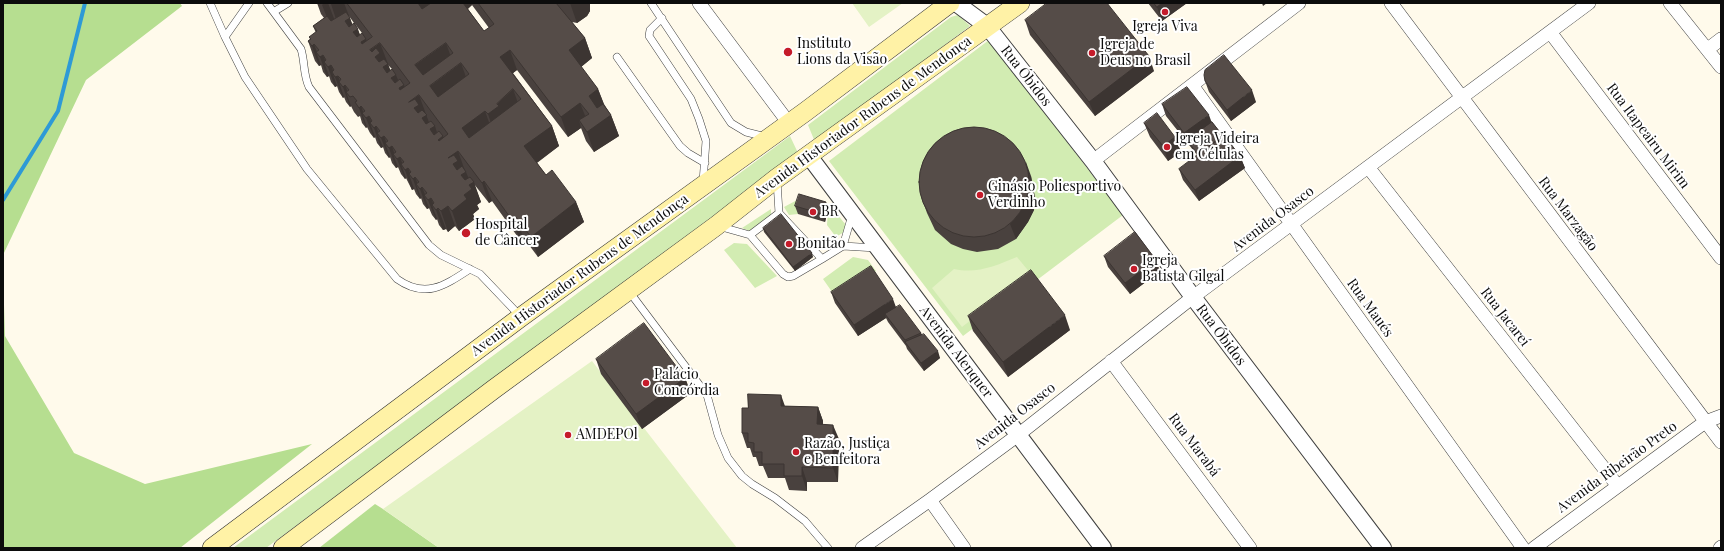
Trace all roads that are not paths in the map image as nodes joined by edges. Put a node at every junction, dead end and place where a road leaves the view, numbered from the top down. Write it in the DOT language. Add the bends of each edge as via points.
graph roads {
  1 [pos="210,3"];
  2 [pos="249,3"];
  3 [pos="267,3"];
  4 [pos="288,3"];
  5 [pos="651,3"];
  6 [pos="700,3"];
  7 [pos="950,3"];
  8 [pos="956,3"];
  9 [pos="1020,3"];
  10 [pos="1299,3"];
  11 [pos="1391,3"];
  12 [pos="1589,3"];
  13 [pos="1670,3"];
  14 [pos="275,11"];
  15 [pos="662,18"];
  16 [pos="987,26"];
  17 [pos="1550,32"];
  18 [pos="225,37"];
  19 [pos="1721,39"];
  20 [pos="1708,49"];
  21 [pos="617,57"];
  22 [pos="1721,67"];
  23 [pos="1192,85"];
  24 [pos="1461,98"];
  25 [pos="788,122"];
  26 [pos="770,137"];
  27 [pos="809,156"];
  28 [pos="1093,161"];
  29 [pos="704,163"];
  30 [pos="1368,167"];
  31 [pos="777,178"];
  32 [pos="702,186"];
  33 [pos="779,213"];
  34 [pos="853,214"];
  35 [pos="1291,225"];
  36 [pos="716,226"];
  37 [pos="750,236"];
  38 [pos="843,246"];
  39 [pos="878,248"];
  40 [pos="1721,258"];
  41 [pos="822,259"];
  42 [pos="470,269"];
  43 [pos="628,290"];
  44 [pos="1193,298"];
  45 [pos="521,317"];
  46 [pos="1111,361"];
  47 [pos="1721,416"];
  48 [pos="1705,422"];
  49 [pos="1018,434"];
  50 [pos="1721,442"];
  51 [pos="1617,485"];
  52 [pos="930,500"];
  53 [pos="212,548"];
  54 [pos="283,548"];
  55 [pos="828,548"];
  56 [pos="862,548"];
  57 [pos="964,548"];
  58 [pos="1103,548"];
  59 [pos="1250,548"];
  60 [pos="1383,548"];
  61 [pos="1523,548"];
  62 [pos="1534,548"];
  1 -- 18 [label="lane"];
  2 -- 18 [label="lane"];
  3 -- 14 [label="lane"];
  4 -- 14 [label="lane"];
  5 -- 15 [label="lane"];
  6 -- 25 [label="street"];
  7 -- 25 [label="main road, Avenida Historiador Rubens de Mendonça" via="805,112"];
  8 -- 16 [label="street, Rua Óbidos"];
  9 -- 16 [label="main road, Avenida Historiador Rubens de Mendonça"];
  10 -- 23 [label="street"];
  11 -- 24 [label="street, Rua Marzagão"];
  12 -- 17 [label="street, Avenida Osasco"];
  13 -- 20 [label="street"];
  14 -- 42 [label="lane" via="301,49 304,57 304,77 309,87 429,245 441,255"];
  15 -- 26 [label="lane" via="731,123 746,132"];
  15 -- 29 [label="lane" via="650,30 649,36 691,99 706,141"];
  16 -- 27 [label="main road, Avenida Historiador Rubens de Mendonça"];
  16 -- 28 [label="street, Rua Óbidos"];
  17 -- 24 [label="street, Avenida Osasco"];
  17 -- 40 [label="street, Rua Itapeairu Mirim"];
  18 -- 42 [label="lane" via="245,76 307,169 397,279 408,288 422,291 446,285"];
  19 -- 20 [label="street"];
  20 -- 22 [label="street"];
  21 -- 29 [label="lane" via="680,146"];
  23 -- 28 [label="street"];
  23 -- 35 [label="street, Rua Maués"];
  24 -- 30 [label="street, Avenida Osasco"];
  24 -- 48 [label="street, Rua Marzagão"];
  25 -- 26 [label="main road, Avenida Historiador Rubens de Mendonça"];
  26 -- 32 [label="main road, Avenida Historiador Rubens de Mendonça"];
  27 -- 31 [label="main road, Avenida Historiador Rubens de Mendonça"];
  27 -- 34 [label="street, Avenida Alenquer"];
  28 -- 44 [label="street, Rua Óbidos"];
  29 -- 32 [label="lane"];
  30 -- 35 [label="street, Avenida Osasco"];
  30 -- 51 [label="street, Rua Jacareí"];
  31 -- 33 [label="lane"];
  31 -- 36 [label="main road, Avenida Historiador Rubens de Mendonça"];
  32 -- 45 [label="main road, Avenida Historiador Rubens de Mendonça"];
  33 -- 37 [label="lane"];
  33 -- 41 [label="lane"];
  34 -- 38 [label="lane"];
  34 -- 39 [label="street, Avenida Alenquer"];
  35 -- 44 [label="street, Avenida Osasco"];
  35 -- 61 [label="street, Rua Maués"];
  36 -- 37 [label="lane"];
  36 -- 43 [label="main road, Avenida Historiador Rubens de Mendonça"];
  37 -- 41 [label="lane" via="788,277"];
  38 -- 39 [label="lane"];
  38 -- 41 [label="lane"];
  39 -- 49 [label="street, Avenida Alenquer"];
  42 -- 45 [label="lane" via="480,274"];
  43 -- 54 [label="main road, Avenida Historiador Rubens de Mendonça"];
  43 -- 55 [label="lane" via="708,395 718,435 728,458 737,470 752,484 805,521"];
  44 -- 46 [label="street, Avenida Osasco"];
  44 -- 60 [label="street, Rua Óbidos"];
  45 -- 53 [label="main road, Avenida Historiador Rubens de Mendonça"];
  46 -- 49 [label="street, Avenida Osasco"];
  46 -- 59 [label="street, Rua Marabá"];
  47 -- 48 [label="street, Avenida Ribeirão Preto"];
  48 -- 50 [label="street, Rua Marzagão"];
  48 -- 51 [label="street, Avenida Ribeirão Preto"];
  49 -- 52 [label="street, Avenida Osasco"];
  49 -- 58 [label="street, Avenida Alenquer"];
  51 -- 62 [label="street, Avenida Ribeirão Preto"];
  52 -- 56 [label="street, Avenida Osasco"];
  52 -- 57 [label="street"];
}
